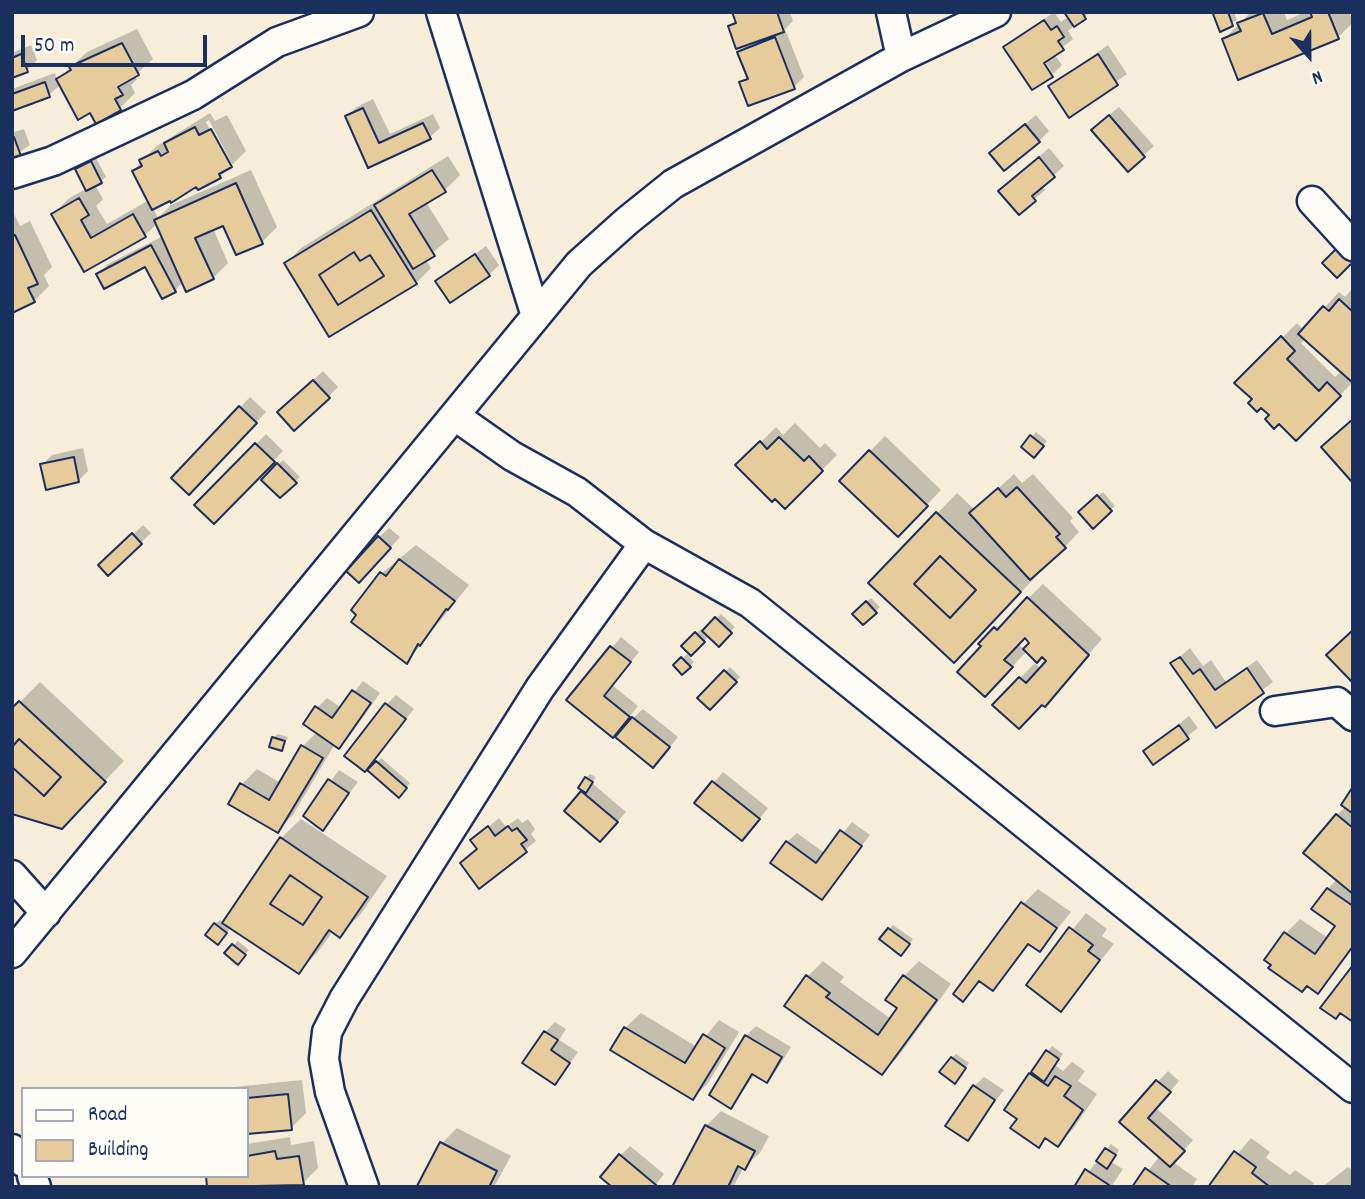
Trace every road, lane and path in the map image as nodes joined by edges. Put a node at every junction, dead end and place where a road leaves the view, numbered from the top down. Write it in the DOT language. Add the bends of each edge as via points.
graph roads {
  1 [pos="359,12"];
  2 [pos="891,12"];
  3 [pos="996,12"];
  4 [pos="439,15"];
  5 [pos="901,57"];
  6 [pos="12,174"];
  7 [pos="1312,201"];
  8 [pos="1353,246"];
  9 [pos="536,316"];
  10 [pos="455,416"];
  11 [pos="644,544"];
  12 [pos="1275,711"];
  13 [pos="1353,716"];
  14 [pos="12,875"];
  15 [pos="46,913"];
  16 [pos="12,953"];
  17 [pos="1353,1088"];
  18 [pos="364,1187"];
  1 -- 6 [label="street" via="277,42 193,95 53,161"];
  2 -- 5 [label="street"];
  3 -- 5 [label="street"];
  4 -- 9 [label="street"];
  5 -- 9 [label="street" via="673,184 579,264"];
  7 -- 8 [label="street"];
  9 -- 10 [label="street"];
  10 -- 11 [label="street" via="512,456 576,492"];
  10 -- 15 [label="street"];
  11 -- 17 [label="street" via="750,603"];
  11 -- 18 [label="street" via="540,688 327,1032 324,1059 330,1092"];
  12 -- 13 [label="street" via="1337,702"];
  14 -- 15 [label="street"];
  15 -- 16 [label="street"];
}
